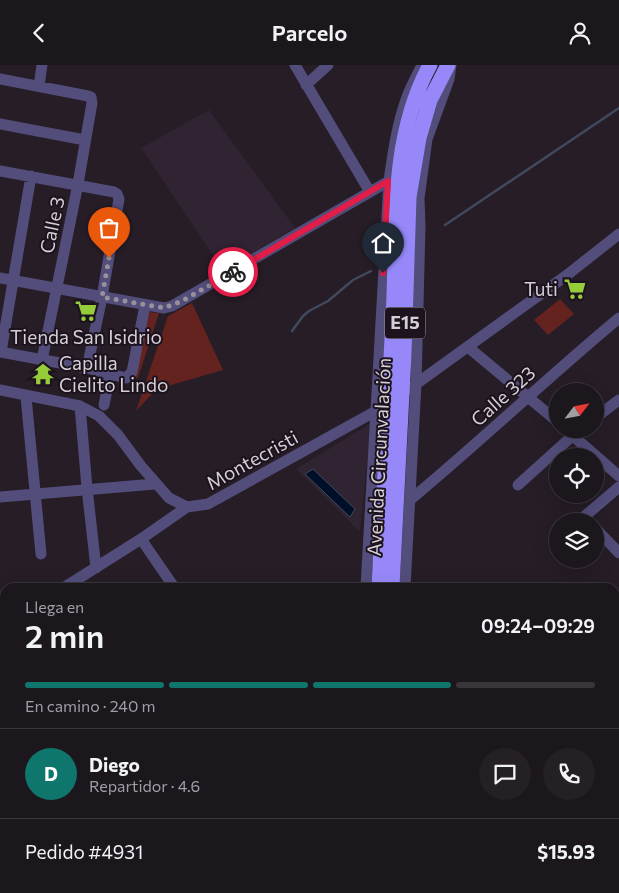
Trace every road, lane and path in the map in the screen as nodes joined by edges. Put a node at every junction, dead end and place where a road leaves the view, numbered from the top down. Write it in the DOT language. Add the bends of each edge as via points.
graph roads {
  1 [pos="42,65"];
  2 [pos="295,65"];
  3 [pos="328,65"];
  4 [pos="422,65"];
  5 [pos="430,65"];
  6 [pos="450,65"];
  7 [pos="0,79"];
  8 [pos="306,85"];
  9 [pos="39,86"];
  10 [pos="0,124"];
  11 [pos="85,140"];
  12 [pos="0,171"];
  13 [pos="32,176"];
  14 [pos="388,181"];
  15 [pos="78,184"];
  16 [pos="370,193"];
  17 [pos="617,239"];
  18 [pos="0,279"];
  19 [pos="13,281"];
  20 [pos="56,289"];
  21 [pos="102,297"];
  22 [pos="145,305"];
  23 [pos="619,318"];
  24 [pos="468,347"];
  25 [pos="0,352"];
  26 [pos="42,360"];
  27 [pos="87,368"];
  28 [pos="110,374"];
  29 [pos="416,384"];
  30 [pos="0,390"];
  31 [pos="528,396"];
  32 [pos="26,397"];
  33 [pos="619,400"];
  34 [pos="104,405"];
  35 [pos="80,406"];
  36 [pos="376,411"];
  37 [pos="604,411"];
  38 [pos="549,414"];
  39 [pos="565,438"];
  40 [pos="579,438"];
  41 [pos="619,476"];
  42 [pos="155,484"];
  43 [pos="518,485"];
  44 [pos="619,487"];
  45 [pos="87,489"];
  46 [pos="36,494"];
  47 [pos="0,497"];
  48 [pos="410,500"];
  49 [pos="187,507"];
  50 [pos="591,513"];
  51 [pos="604,537"];
  52 [pos="141,539"];
  53 [pos="619,553"];
  54 [pos="41,554"];
  55 [pos="96,568"];
  56 [pos="72,583"];
  57 [pos="171,583"];
  58 [pos="366,583"];
  59 [pos="379,583"];
  60 [pos="392,583"];
  61 [pos="404,583"];
  1 -- 9 [label="street"];
  2 -- 8 [label="street"];
  3 -- 8 [label="street"];
  4 -- 14 [label="street, Avenida Circunvalación / E15" via="401,115"];
  5 -- 59 [label="highway, Avenida Circunvalación / E15, bridge" via="421,81 406,133 396,191 395,282"];
  6 -- 29 [label="street, Avenida Circunvalación / E15" via="450,79 427,139 419,198"];
  6 -- 60 [label="highway, Avenida Circunvalación / E15, bridge" via="430,100 419,138 409,197"];
  7 -- 9 [label="street"];
  8 -- 16 [label="street"];
  9 -- 11 [label="street, Calle 3" via="91,97"];
  10 -- 11 [label="street"];
  11 -- 15 [label="street, Calle 3"];
  12 -- 13 [label="street"];
  13 -- 15 [label="street"];
  13 -- 19 [label="street"];
  14 -- 16 [label="street"];
  14 -- 36 [label="street, Avenida Circunvalación / E15"];
  15 -- 20 [label="street, Calle 3"];
  15 -- 21 [label="street" via="114,192 119,199"];
  16 -- 22 [label="street" via="182,301 164,308"];
  17 -- 24 [label="street, Montecristi"];
  18 -- 19 [label="street"];
  19 -- 20 [label="street"];
  19 -- 25 [label="street"];
  20 -- 21 [label="street"];
  20 -- 26 [label="street, Calle 3"];
  21 -- 22 [label="street"];
  21 -- 27 [label="street"];
  22 -- 28 [label="street" via="132,373 126,378"];
  23 -- 31 [label="street, Calle 323"];
  24 -- 29 [label="street, Montecristi"];
  24 -- 31 [label="street"];
  25 -- 26 [label="street"];
  26 -- 27 [label="street"];
  27 -- 28 [label="street"];
  28 -- 34 [label="street"];
  29 -- 36 [label="street, Montecristi"];
  29 -- 48 [label="street, Avenida Circunvalación / E15"];
  30 -- 32 [label="street"];
  31 -- 38 [label="street"];
  31 -- 48 [label="street, Calle 323"];
  32 -- 35 [label="street"];
  32 -- 46 [label="street"];
  33 -- 37 [label="street"];
  35 -- 42 [label="street" via="98,416 118,435"];
  35 -- 45 [label="street"];
  36 -- 49 [label="street, Montecristi" via="208,504"];
  36 -- 58 [label="street, Avenida Circunvalación / E15"];
  39 -- 43 [label="street"];
  40 -- 41 [label="street"];
  42 -- 45 [label="street"];
  42 -- 49 [label="street" via="169,499"];
  44 -- 50 [label="street"];
  45 -- 46 [label="street"];
  45 -- 55 [label="street"];
  46 -- 47 [label="street"];
  46 -- 54 [label="street"];
  48 -- 61 [label="street, Avenida Circunvalación / E15"];
  49 -- 52 [label="street"];
  51 -- 53 [label="street"];
  52 -- 55 [label="street"];
  52 -- 57 [label="street"];
  55 -- 56 [label="street"];
}
